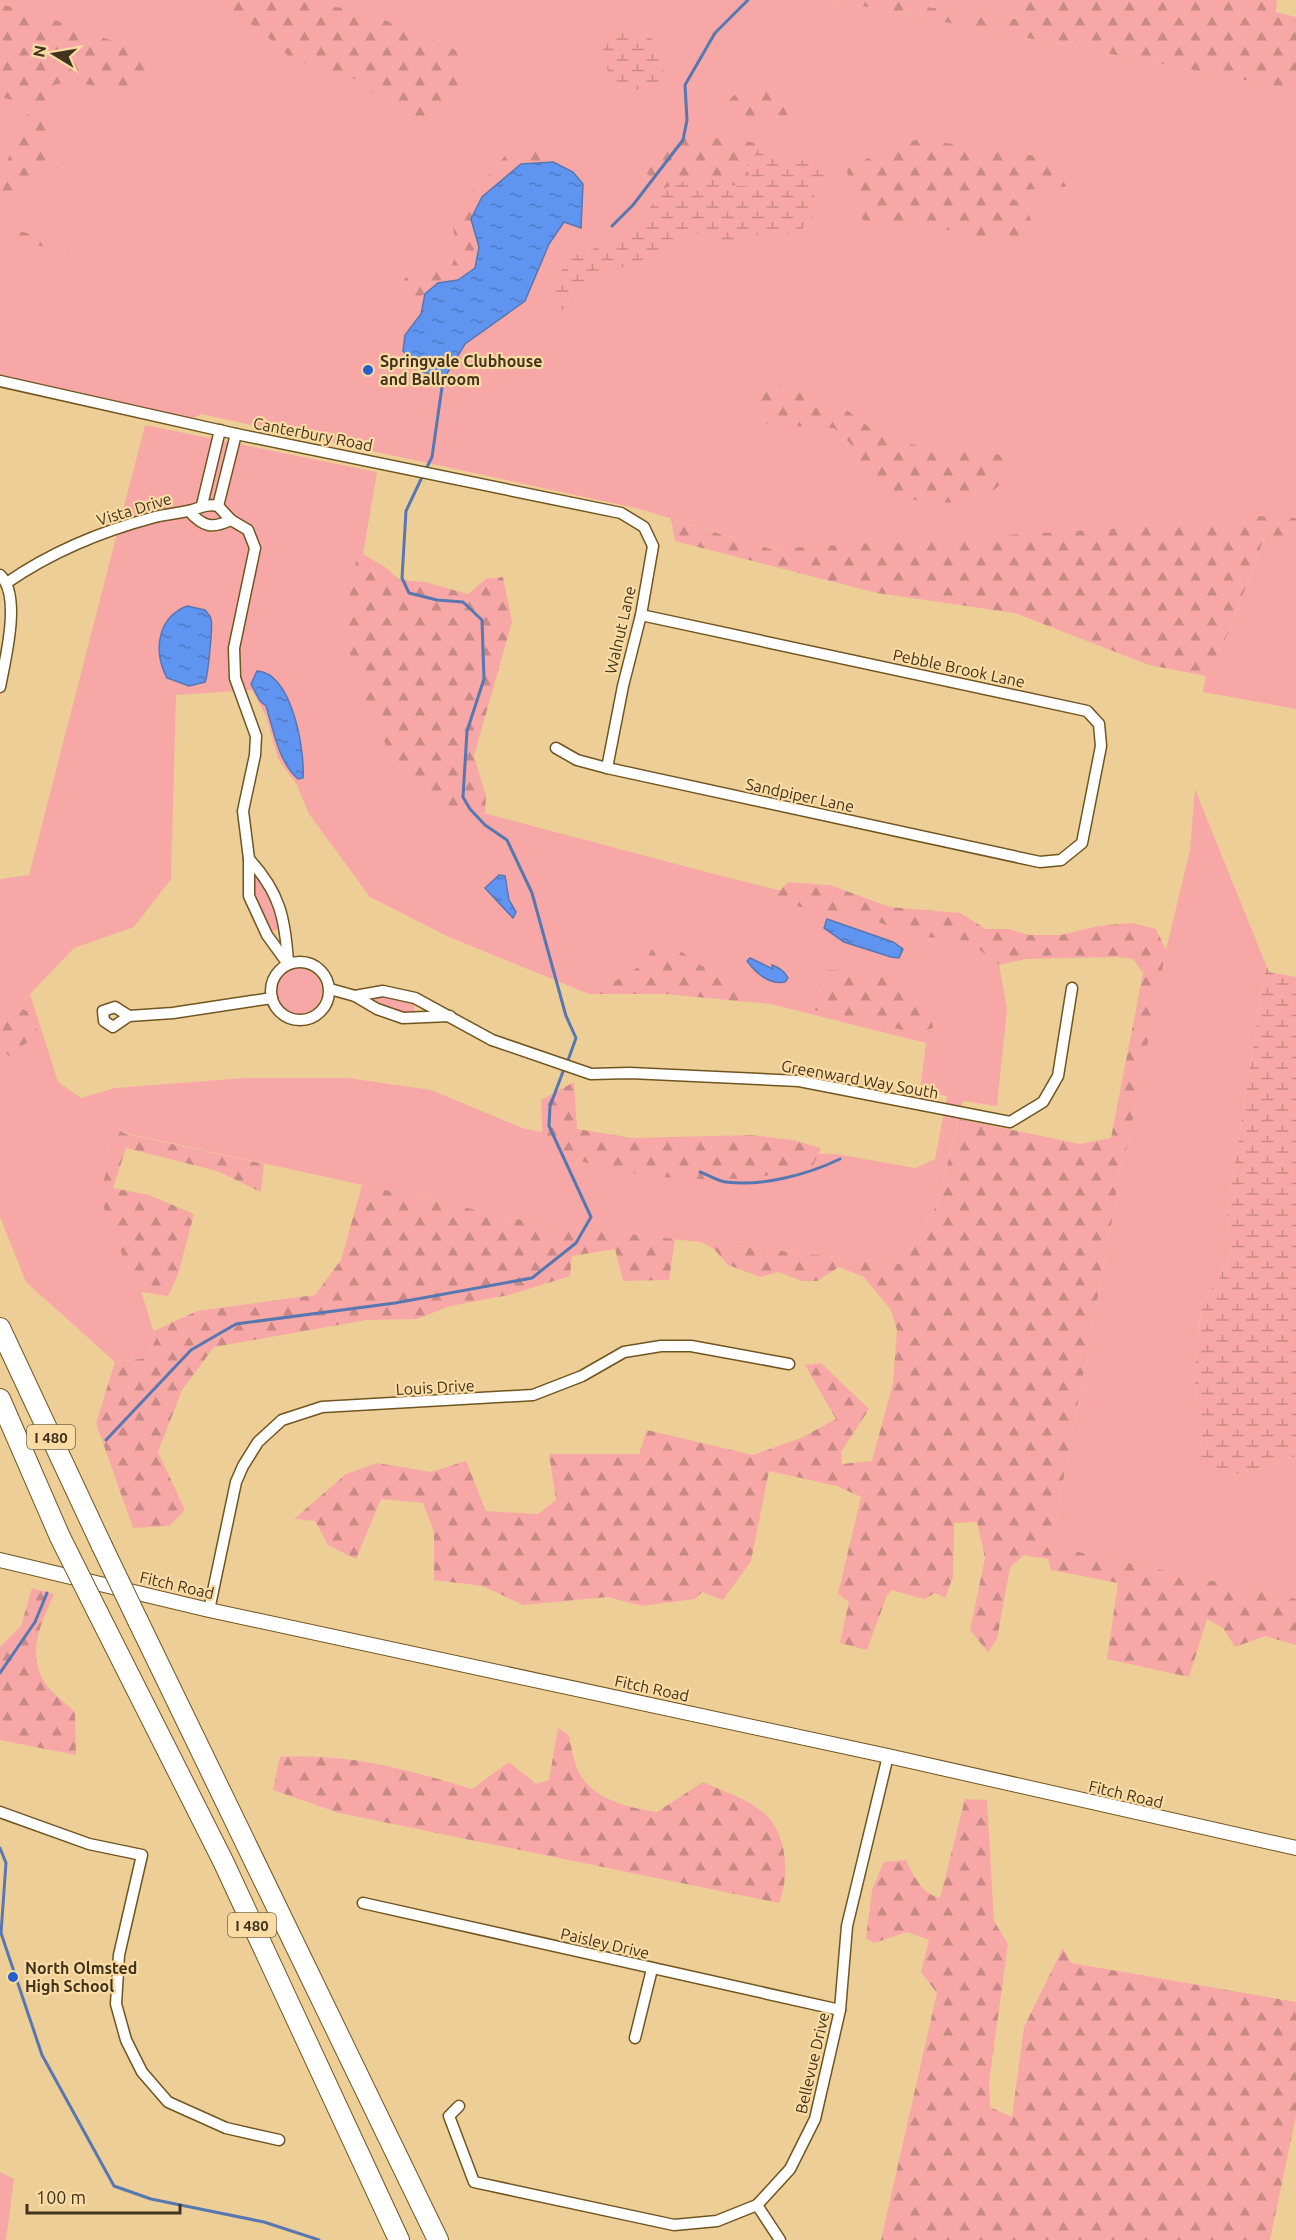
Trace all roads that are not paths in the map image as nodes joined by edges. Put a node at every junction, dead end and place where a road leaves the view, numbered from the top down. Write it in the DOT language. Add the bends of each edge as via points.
graph roads {
  1 [pos="0,381"];
  2 [pos="220,430"];
  3 [pos="236,434"];
  4 [pos="202,505"];
  5 [pos="218,506"];
  6 [pos="189,511"];
  7 [pos="621,513"];
  8 [pos="231,520"];
  9 [pos="4,579"];
  10 [pos="641,615"];
  11 [pos="0,687"];
  12 [pos="556,748"];
  13 [pos="607,768"];
  14 [pos="249,859"];
  15 [pos="1040,862"];
  16 [pos="288,964"];
  17 [pos="1072,988"];
  18 [pos="330,989"];
  19 [pos="355,996"];
  20 [pos="272,998"];
  21 [pos="129,1016"];
  22 [pos="450,1016"];
  23 [pos="0,1328"];
  24 [pos="789,1364"];
  25 [pos="0,1399"];
  26 [pos="0,1560"];
  27 [pos="210,1610"];
  28 [pos="888,1756"];
  29 [pos="0,1812"];
  30 [pos="1296,1848"];
  31 [pos="363,1903"];
  32 [pos="652,1969"];
  33 [pos="840,2010"];
  34 [pos="635,2038"];
  35 [pos="459,2106"];
  36 [pos="279,2140"];
  37 [pos="757,2205"];
  38 [pos="399,2240"];
  39 [pos="438,2240"];
  40 [pos="780,2240"];
  1 -- 2 [label="street, Canterbury Road"];
  2 -- 3 [label="street, Canterbury Road"];
  2 -- 4 [label="street"];
  3 -- 5 [label="street"];
  3 -- 7 [label="street, Canterbury Road"];
  4 -- 5 [label="street"];
  4 -- 6 [label="street, Vista Drive"];
  5 -- 8 [label="street"];
  6 -- 8 [label="street" via="207,526"];
  6 -- 9 [label="street, Vista Drive" via="153,518 70,545"];
  7 -- 10 [label="street, Walnut Lane" via="644,528 653,546"];
  8 -- 14 [label="street" via="248,530 255,548 234,648 235,678 256,736 243,811"];
  9 -- 11 [label="street" via="12,604"];
  10 -- 13 [label="street, Walnut Lane"];
  10 -- 15 [label="street, Pebble Brook Lane" via="1088,711 1099,724 1101,746 1082,843 1061,860"];
  12 -- 13 [label="street, Sandpiper Lane" via="577,760"];
  13 -- 15 [label="street, Sandpiper Lane"];
  14 -- 16 [label="street" via="267,879 279,903"];
  14 -- 16 [label="street" via="249,896 267,935"];
  16 -- 18 [label="street" via="297,961 315,965 323,971"];
  16 -- 20 [label="street" via="273,978"];
  17 -- 22 [label="street, Greenward Way South" via="1058,1076 1043,1102 1010,1122 799,1081 591,1074 492,1040"];
  18 -- 19 [label="street, Greenward Way South"];
  18 -- 20 [label="street" via="325,1007 310,1019 290,1019 275,1007"];
  19 -- 22 [label="street, Greenward Way South" via="404,1018"];
  19 -- 22 [label="street, Greenward Way South" via="394,993 415,998"];
  20 -- 21 [label="street"];
  23 -- 39 [label="highway, I 480, bridge"];
  24 -- 27 [label="street, Louis Drive" via="692,1346 661,1346 624,1352 582,1376 533,1395 322,1407 282,1420 258,1442 236,1482"];
  25 -- 38 [label="highway, I 480, bridge" via="60,1537 223,1861"];
  26 -- 27 [label="street, Fitch Road"];
  27 -- 28 [label="street, Fitch Road"];
  28 -- 30 [label="street, Fitch Road"];
  28 -- 33 [label="street, Bellevue Drive" via="847,1926"];
  29 -- 36 [label="street" via="89,1844 142,1855 119,1955 116,2004 126,2040 142,2072 168,2102 226,2128"];
  31 -- 32 [label="street, Paisley Drive"];
  32 -- 33 [label="street, Paisley Drive"];
  32 -- 34 [label="street"];
  33 -- 37 [label="street, Bellevue Drive" via="815,2119 790,2169"];
  35 -- 37 [label="street, Bellevue Drive" via="449,2116 474,2182 674,2225 717,2221"];
  37 -- 40 [label="street"];
}
